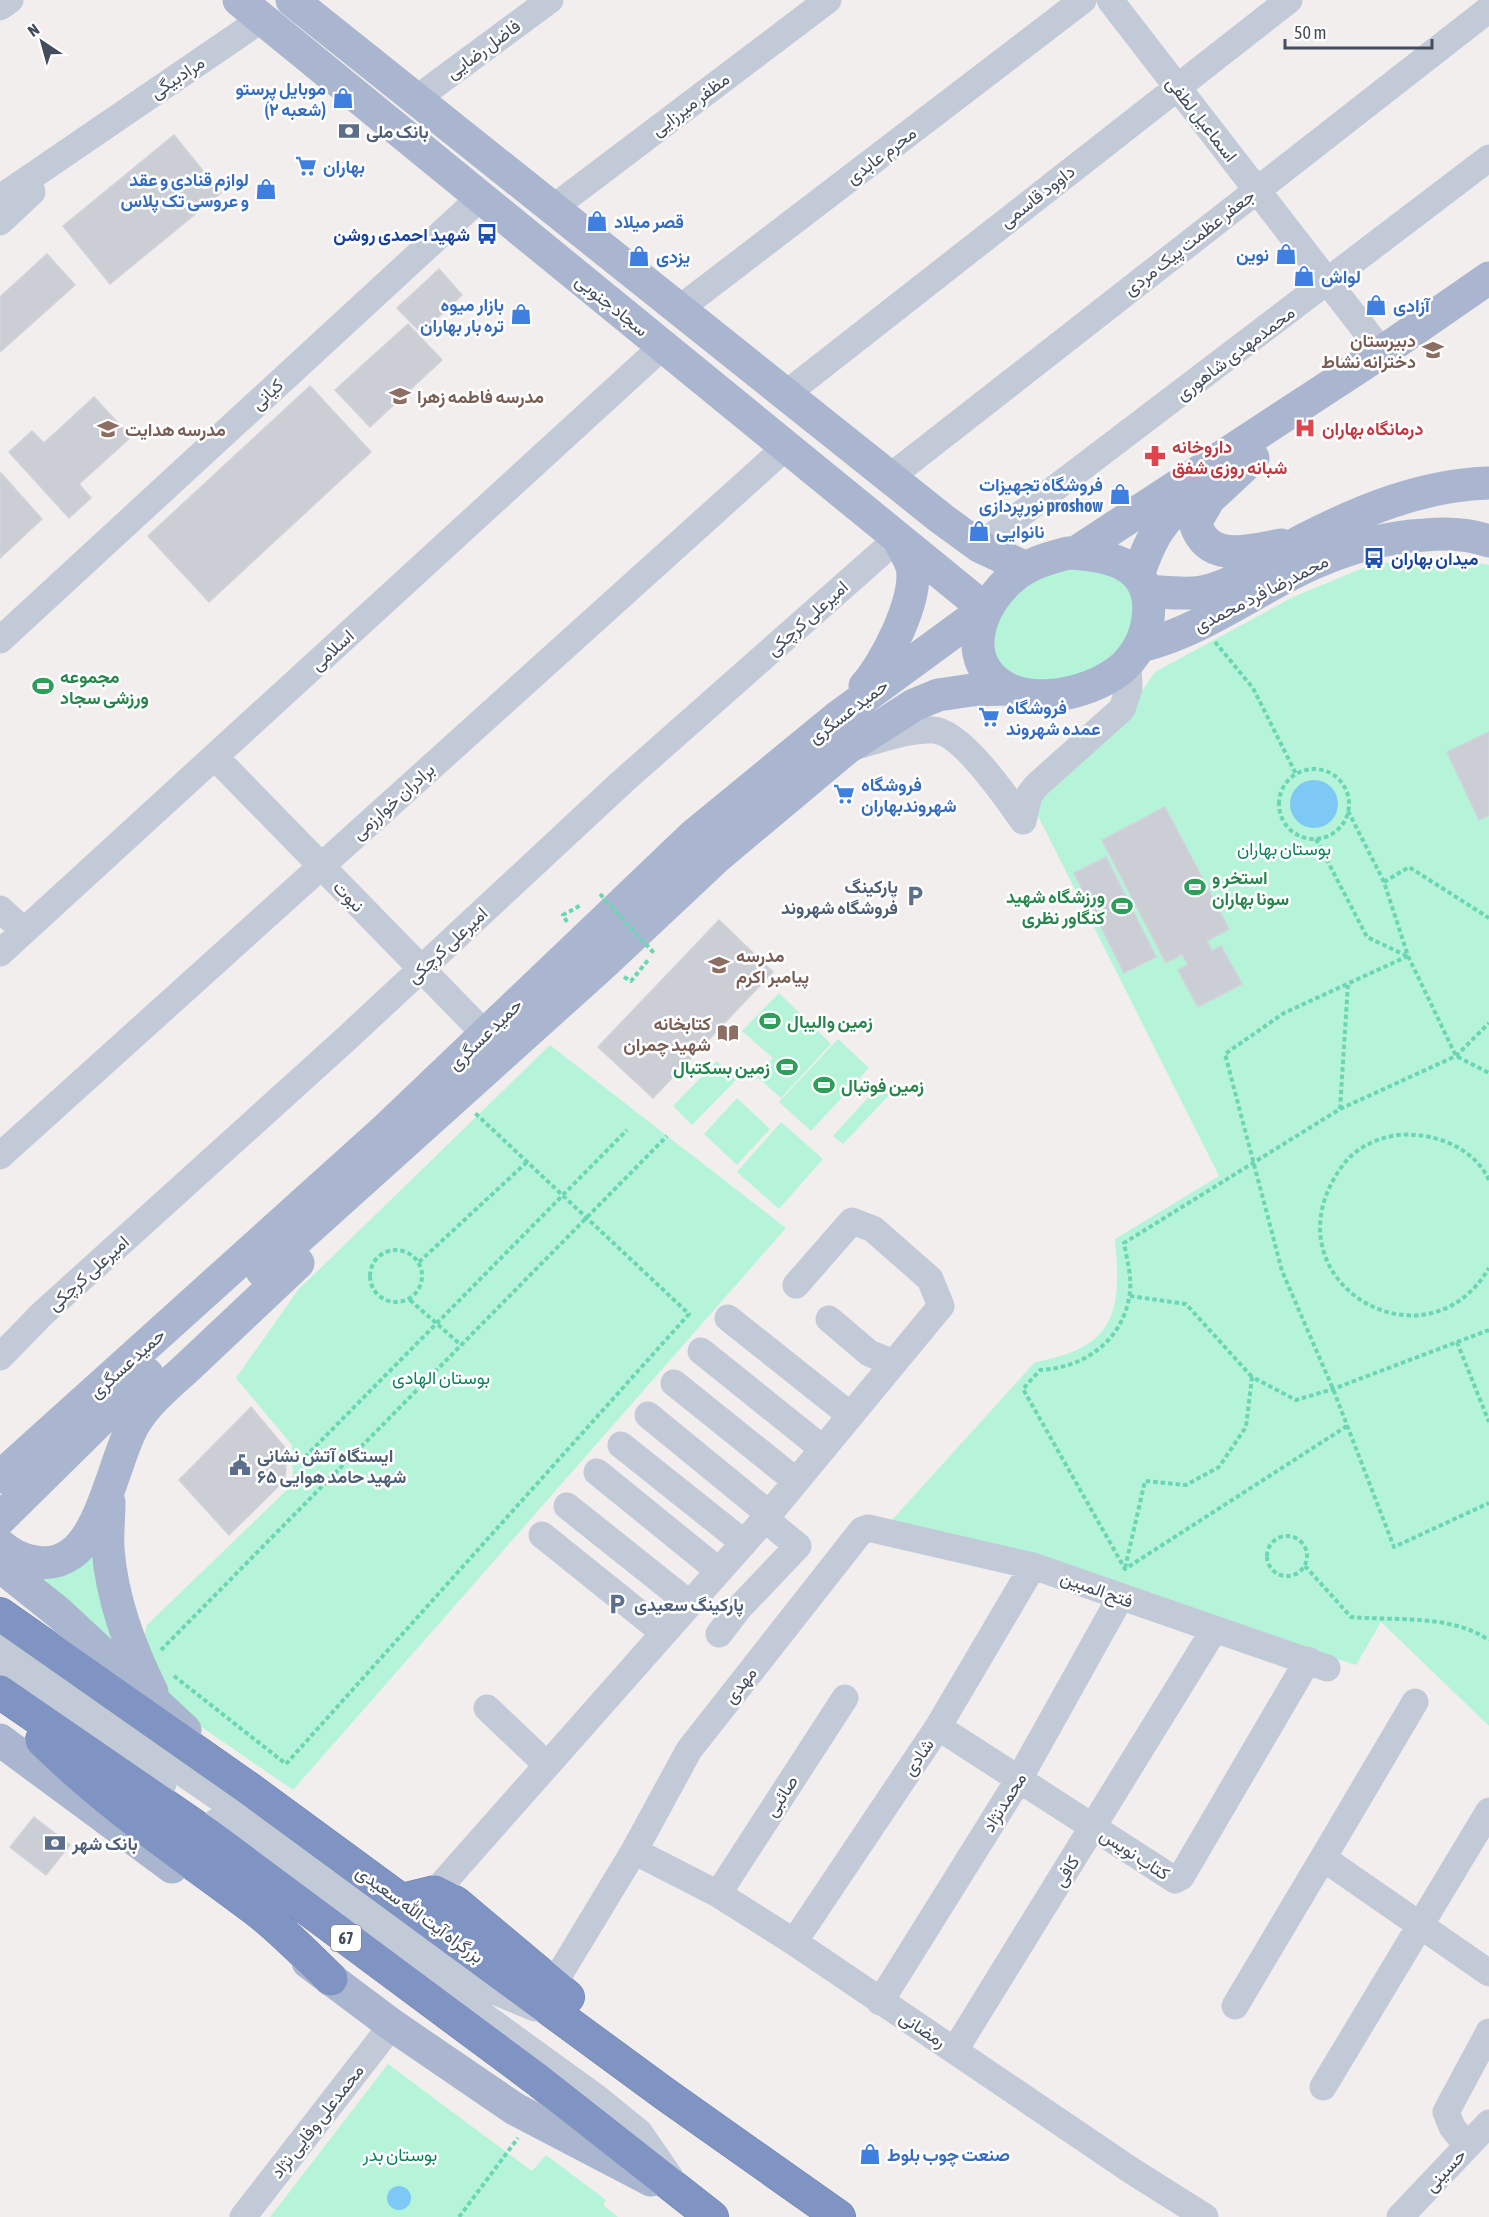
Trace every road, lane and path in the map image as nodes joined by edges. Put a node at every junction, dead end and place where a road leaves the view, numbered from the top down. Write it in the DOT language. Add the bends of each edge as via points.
graph roads {
  1 [pos="10,0"];
  2 [pos="550,0"];
  3 [pos="828,0"];
  4 [pos="1083,0"];
  5 [pos="1110,0"];
  6 [pos="1289,0"];
  7 [pos="298,2"];
  8 [pos="0,7"];
  9 [pos="1489,9"];
  10 [pos="250,10"];
  11 [pos="1176,86"];
  12 [pos="416,99"];
  13 [pos="92,135"];
  14 [pos="1489,158"];
  15 [pos="1256,189"];
  16 [pos="481,197"];
  17 [pos="0,198"];
  18 [pos="553,208"];
  19 [pos="0,222"];
  20 [pos="1489,278"];
  21 [pos="1327,282"];
  22 [pos="1489,298"];
  23 [pos="679,309"];
  24 [pos="663,346"];
  25 [pos="1382,352"];
  26 [pos="786,394"];
  27 [pos="786,447"];
  28 [pos="1253,458"];
  29 [pos="890,477"];
  30 [pos="1486,478"];
  31 [pos="898,538"];
  32 [pos="1489,541"];
  33 [pos="1301,542"];
  34 [pos="979,546"];
  35 [pos="1075,553"];
  36 [pos="1026,568"];
  37 [pos="1143,583"];
  38 [pos="985,609"];
  39 [pos="1200,624"];
  40 [pos="0,640"];
  41 [pos="1135,654"];
  42 [pos="1008,689"];
  43 [pos="839,716"];
  44 [pos="847,748"];
  45 [pos="215,757"];
  46 [pos="1296,774"];
  47 [pos="1348,811"];
  48 [pos="1316,839"];
  49 [pos="321,867"];
  50 [pos="1384,882"];
  51 [pos="600,894"];
  52 [pos="0,909"];
  53 [pos="1489,918"];
  54 [pos="24,931"];
  55 [pos="0,953"];
  56 [pos="1408,956"];
  57 [pos="421,969"];
  58 [pos="631,981"];
  59 [pos="1348,984"];
  60 [pos="1489,1023"];
  61 [pos="490,1042"];
  62 [pos="1456,1056"];
  63 [pos="1489,1074"];
  64 [pos="462,1101"];
  65 [pos="1340,1109"];
  66 [pos="627,1130"];
  67 [pos="667,1136"];
  68 [pos="0,1156"];
  69 [pos="527,1162"];
  70 [pos="1254,1162"];
  71 [pos="1489,1180"];
  72 [pos="563,1196"];
  73 [pos="586,1218"];
  74 [pos="419,1262"];
  75 [pos="1489,1268"];
  76 [pos="796,1285"];
  77 [pos="1130,1296"];
  78 [pos="410,1299"];
  79 [pos="728,1318"];
  80 [pos="829,1319"];
  81 [pos="437,1324"];
  82 [pos="1489,1330"];
  83 [pos="1457,1342"];
  84 [pos="461,1344"];
  85 [pos="701,1351"];
  86 [pos="0,1357"];
  87 [pos="893,1363"];
  88 [pos="1252,1377"];
  89 [pos="674,1383"];
  90 [pos="1333,1389"];
  91 [pos="648,1415"];
  92 [pos="850,1416"];
  93 [pos="1489,1422"];
  94 [pos="1347,1426"];
  95 [pos="0,1445"];
  96 [pos="621,1445"];
  97 [pos="823,1449"];
  98 [pos="305,1457"];
  99 [pos="597,1473"];
  100 [pos="796,1481"];
  101 [pos="109,1483"];
  102 [pos="6,1499"];
  103 [pos="1489,1503"];
  104 [pos="567,1506"];
  105 [pos="767,1516"];
  106 [pos="862,1530"];
  107 [pos="542,1535"];
  108 [pos="744,1543"];
  109 [pos="0,1545"];
  110 [pos="0,1566"];
  111 [pos="1033,1566"];
  112 [pos="1305,1566"];
  113 [pos="1125,1569"];
  114 [pos="719,1570"];
  115 [pos="1120,1598"];
  116 [pos="690,1604"];
  117 [pos="0,1614"];
  118 [pos="1214,1630"];
  119 [pos="664,1633"];
  120 [pos="719,1634"];
  121 [pos="1489,1640"];
  122 [pos="0,1643"];
  123 [pos="161,1651"];
  124 [pos="1318,1664"];
  125 [pos="0,1668"];
  126 [pos="170,1673"];
  127 [pos="0,1692"];
  128 [pos="845,1698"];
  129 [pos="0,1699"];
  130 [pos="1415,1702"];
  131 [pos="487,1708"];
  132 [pos="162,1709"];
  133 [pos="938,1727"];
  134 [pos="0,1740"];
  135 [pos="0,1759"];
  136 [pos="547,1765"];
  137 [pos="1019,1779"];
  138 [pos="251,1790"];
  139 [pos="1489,1811"];
  140 [pos="112,1825"];
  141 [pos="1093,1827"];
  142 [pos="634,1851"];
  143 [pos="1323,1858"];
  144 [pos="435,1892"];
  145 [pos="718,1894"];
  146 [pos="402,1900"];
  147 [pos="1420,1926"];
  148 [pos="794,1942"];
  149 [pos="1489,1973"];
  150 [pos="331,1979"];
  151 [pos="553,1985"];
  152 [pos="880,2002"];
  153 [pos="1235,2006"];
  154 [pos="563,2020"];
  155 [pos="392,2025"];
  156 [pos="1489,2032"];
  157 [pos="955,2050"];
  158 [pos="1323,2087"];
  159 [pos="665,2094"];
  160 [pos="532,2119"];
  161 [pos="1489,2123"];
  162 [pos="1467,2146"];
  163 [pos="683,2196"];
  164 [pos="243,2217"];
  165 [pos="459,2217"];
  166 [pos="712,2217"];
  167 [pos="839,2217"];
  168 [pos="1205,2217"];
  169 [pos="1400,2217"];
  1 -- 8 [label="street"];
  2 -- 12 [label="street, فاضل رضایی"];
  3 -- 18 [label="street, مظفر میرزایی"];
  4 -- 23 [label="street, محرم عابدی"];
  5 -- 11 [label="street, اسماعیل لطفی"];
  6 -- 11 [label="street, داوود قاسمی"];
  7 -- 10 [label="main road"];
  7 -- 12 [label="main road"];
  9 -- 15 [label="street, جعفر عظمت پیک مردی"];
  10 -- 13 [label="street, مرادبیگی"];
  10 -- 16 [label="main road, سجاد جنوبی"];
  11 -- 15 [label="street, اسماعیل لطفی"];
  11 -- 26 [label="street, داوود قاسمی"];
  12 -- 18 [label="main road"];
  13 -- 17 [label="street, مرادبیگی"];
  13 -- 19 [label="street, مرادبیگی"];
  14 -- 21 [label="street, محمدمهدی شاهوری"];
  15 -- 21 [label="street, اسماعیل لطفی"];
  15 -- 29 [label="street, جعفر عظمت پیک مردی"];
  16 -- 24 [label="main road, سجاد جنوبی"];
  16 -- 40 [label="street, کیانی"];
  18 -- 23 [label="main road"];
  20 -- 25 [label="main road"];
  21 -- 25 [label="street, اسماعیل لطفی"];
  21 -- 34 [label="street, محمدمهدی شاهوری"];
  22 -- 28 [label="main road"];
  23 -- 26 [label="main road"];
  24 -- 27 [label="main road, سجاد جنوبی"];
  24 -- 45 [label="street, اسلامی"];
  25 -- 35 [label="main road"];
  26 -- 29 [label="main road"];
  27 -- 31 [label="main road, سجاد جنوبی"];
  27 -- 49 [label="street, برادران خوارزمی"];
  28 -- 33 [label="main road" via="1209,499 1195,523 1198,532 1206,543 1220,551 1239,553"];
  28 -- 37 [label="main road" via="1164,519 1149,545"];
  29 -- 34 [label="main road"];
  30 -- 33 [label="main road, محمدرضا فرد محمدی" via="1371,508"];
  31 -- 38 [label="main road, سجاد جنوبی"];
  31 -- 43 [label="main road" via="912,568 912,584 897,635 875,675"];
  31 -- 57 [label="street, امیرعلی کرچکی" via="622,782"];
  32 -- 39 [label="main road, محمدرضا فرد محمدی" via="1445,533 1395,537 1358,547 1313,563"];
  33 -- 37 [label="main road, محمدرضا فرد محمدی" via="1229,583 1202,592"];
  34 -- 36 [label="main road"];
  35 -- 36 [label="main road"];
  35 -- 37 [label="main road" via="1112,559"];
  36 -- 38 [label="main road" via="1001,587"];
  37 -- 41 [label="main road" via="1150,608"];
  38 -- 42 [label="main road" via="978,629 980,654 993,676"];
  38 -- 43 [label="main road, حمید عسگری"];
  39 -- 41 [label="main road, محمدرضا فرد محمدی"];
  39 -- 46 [label="path" via="1253,688"];
  41 -- 42 [label="main road" via="1099,682 1065,695 1036,696"];
  41 -- 44 [label="street" via="1122,709 1036,786 1029,795 1023,821 976,761 948,734 919,731"];
  42 -- 44 [label="main road, حمید عسگری" via="938,695 914,705"];
  43 -- 61 [label="main road, حمید عسگری" via="694,835"];
  44 -- 61 [label="main road, حمید عسگری"];
  45 -- 49 [label="street, نبوت"];
  45 -- 54 [label="street, اسلامی"];
  46 -- 47 [label="path" via="1318,769 1338,779 1345,788"];
  46 -- 48 [label="path" via="1281,791 1280,814 1294,833"];
  47 -- 48 [label="path" via="1337,830"];
  47 -- 50 [label="path"];
  48 -- 56 [label="path" via="1367,937"];
  49 -- 57 [label="street, نبوت"];
  49 -- 68 [label="street, برادران خوارزمی"];
  50 -- 53 [label="path" via="1409,867"];
  50 -- 56 [label="path"];
  51 -- 58 [label="path, bridge" via="654,953"];
  52 -- 54 [label="street"];
  54 -- 55 [label="street, اسلامی"];
  56 -- 59 [label="path"];
  56 -- 62 [label="path"];
  57 -- 61 [label="street, نبوت"];
  57 -- 86 [label="street, امیرعلی کرچکی" via="42,1314"];
  59 -- 65 [label="path"];
  59 -- 70 [label="path" via="1284,1013 1225,1054"];
  60 -- 62 [label="path"];
  61 -- 64 [label="main road"];
  61 -- 95 [label="main road" via="372,1117"];
  61 -- 102 [label="main road, حمید عسگری" via="386,1129"];
  62 -- 63 [label="path"];
  62 -- 65 [label="path"];
  64 -- 69 [label="path"];
  64 -- 101 [label="main road" via="411,1156 156,1397 130,1430"];
  65 -- 70 [label="path"];
  66 -- 72 [label="path"];
  67 -- 73 [label="path"];
  69 -- 72 [label="path"];
  69 -- 74 [label="path"];
  70 -- 77 [label="path" via="1124,1243"];
  70 -- 90 [label="path" via="1282,1271"];
  71 -- 75 [label="path" via="1463,1150 1435,1137 1403,1134 1373,1142 1347,1159 1328,1184 1320,1214 1321,1244 1331,1271 1350,1293 1374,1309 1402,1316 1432,1313 1458,1302 1480,1283"];
  72 -- 73 [label="path"];
  72 -- 81 [label="path"];
  73 -- 84 [label="path"];
  73 -- 126 [label="path" via="688,1314 286,1764"];
  74 -- 78 [label="path" via="422,1279"];
  74 -- 78 [label="path" via="405,1251 387,1251 373,1262 370,1270 372,1288 384,1300 401,1303"];
  76 -- 87 [label="street" via="852,1221 873,1229 930,1279 941,1306"];
  77 -- 88 [label="path" via="1186,1304"];
  77 -- 113 [label="path" via="1121,1322 1103,1346 1062,1369 1040,1370 1023,1389"];
  78 -- 81 [label="path"];
  79 -- 92 [label="street"];
  80 -- 87 [label="street" via="869,1353"];
  81 -- 84 [label="path"];
  81 -- 98 [label="path"];
  82 -- 83 [label="path"];
  83 -- 90 [label="path"];
  83 -- 93 [label="path"];
  84 -- 123 [label="path"];
  85 -- 97 [label="street"];
  87 -- 92 [label="street"];
  88 -- 90 [label="path" via="1296,1400"];
  88 -- 113 [label="path" via="1246,1427 1219,1467 1186,1485 1145,1481"];
  89 -- 100 [label="street"];
  90 -- 94 [label="path"];
  91 -- 105 [label="street"];
  92 -- 97 [label="street"];
  94 -- 103 [label="path" via="1394,1547"];
  94 -- 113 [label="path"];
  96 -- 108 [label="street"];
  97 -- 100 [label="street"];
  99 -- 114 [label="street"];
  100 -- 105 [label="street"];
  101 -- 109 [label="main road" via="98,1521 71,1555 34,1563"];
  101 -- 132 [label="main road" via="108,1548 124,1631"];
  104 -- 116 [label="street"];
  105 -- 108 [label="street"];
  105 -- 120 [label="street" via="798,1546"];
  106 -- 111 [label="street, فتح المبین" via="868,1528"];
  106 -- 142 [label="street, مهدی" via="689,1750"];
  107 -- 119 [label="street"];
  108 -- 114 [label="street"];
  110 -- 132 [label="main road" via="59,1613"];
  111 -- 115 [label="street, فتح المبین"];
  111 -- 133 [label="street, شادی"];
  112 -- 112 [label="path" via="1307,1552 1300,1541 1288,1536 1270,1545 1267,1558 1277,1573 1289,1576"];
  112 -- 121 [label="path" via="1351,1617 1449,1623"];
  114 -- 116 [label="street"];
  115 -- 118 [label="street, فتح المبین"];
  115 -- 137 [label="street, محمدنژاد"];
  116 -- 119 [label="street"];
  117 -- 138 [label="highway, بزرگراه آیت الله سعیدی"];
  118 -- 124 [label="street, فتح المبین"];
  118 -- 141 [label="street, کافی"];
  119 -- 136 [label="street"];
  122 -- 154 [label="street" via="487,1988"];
  124 -- 141 [label="street, کتاب نویس" via="1181,1877 1168,1877"];
  125 -- 163 [label="street" via="597,2098 639,2132"];
  127 -- 163 [label="highway, 67" via="208,1835 535,2078"];
  128 -- 145 [label="street, صائبی"];
  129 -- 150 [label="highway" via="68,1767 262,1915"];
  130 -- 143 [label="street"];
  131 -- 136 [label="street"];
  132 -- 138 [label="main road"];
  133 -- 137 [label="street, کتاب نویس"];
  133 -- 148 [label="street, شادی"];
  134 -- 140 [label="main road"];
  135 -- 140 [label="main road"];
  136 -- 144 [label="street"];
  137 -- 141 [label="street, کتاب نویس"];
  137 -- 152 [label="street, محمدنژاد"];
  138 -- 146 [label="highway, بزرگراه آیت الله سعیدی"];
  139 -- 147 [label="street"];
  140 -- 150 [label="main road"];
  141 -- 157 [label="street, کافی"];
  142 -- 145 [label="street, رمضانی"];
  142 -- 151 [label="street, مهدی"];
  143 -- 147 [label="street"];
  143 -- 153 [label="street"];
  144 -- 146 [label="highway"];
  144 -- 151 [label="highway" via="456,1904"];
  145 -- 148 [label="street, رمضانی"];
  146 -- 154 [label="highway, بزرگراه آیت الله سعیدی"];
  147 -- 149 [label="street"];
  147 -- 158 [label="street"];
  148 -- 152 [label="street, رمضانی"];
  150 -- 155 [label="main road"];
  151 -- 159 [label="highway" via="650,2058 664,2078"];
  152 -- 157 [label="street, رمضانی"];
  154 -- 159 [label="highway, بزرگراه آیت الله سعیدی"];
  155 -- 160 [label="main road"];
  155 -- 164 [label="street, محمدعلی وفایی نژاد"];
  156 -- 162 [label="street" via="1446,2112"];
  157 -- 168 [label="street, رمضانی"];
  159 -- 167 [label="highway, بزرگراه آیت الله سعیدی"];
  160 -- 163 [label="main road"];
  160 -- 165 [label="path"];
  161 -- 162 [label="street, حسینی"];
  162 -- 169 [label="street, حسینی"];
  163 -- 166 [label="highway, 67"];
}
